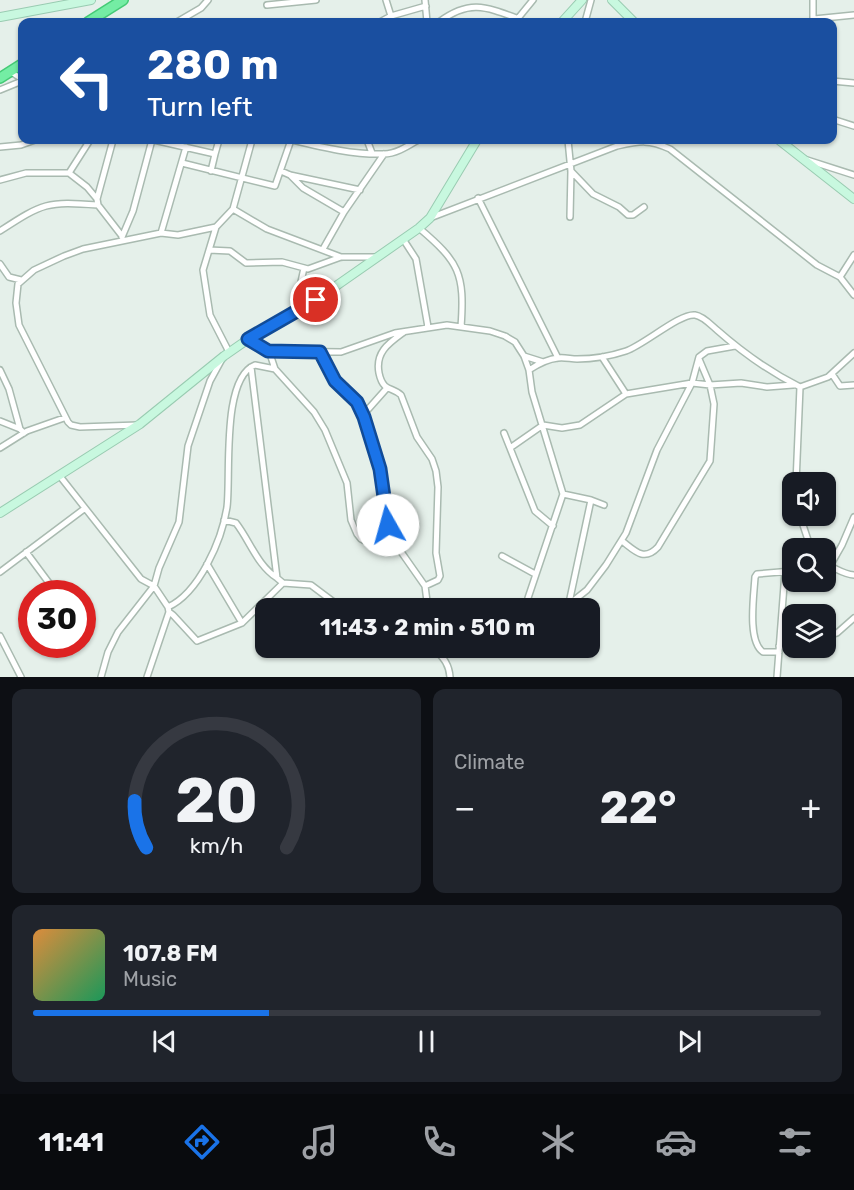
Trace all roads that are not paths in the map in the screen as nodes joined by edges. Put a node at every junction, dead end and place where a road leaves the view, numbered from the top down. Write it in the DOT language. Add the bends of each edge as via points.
graph roads {
  1 [pos="91,0"];
  2 [pos="123,0"];
  3 [pos="208,0"];
  4 [pos="316,0"];
  5 [pos="386,0"];
  6 [pos="533,0"];
  7 [pos="582,0"];
  8 [pos="591,0"];
  9 [pos="607,0"];
  10 [pos="612,0"];
  11 [pos="813,0"];
  12 [pos="75,1"];
  13 [pos="425,3"];
  14 [pos="484,3"];
  15 [pos="267,5"];
  16 [pos="854,15"];
  17 [pos="391,16"];
  18 [pos="0,17"];
  19 [pos="94,18"];
  20 [pos="185,18"];
  21 [pos="387,18"];
  22 [pos="427,18"];
  23 [pos="443,18"];
  24 [pos="512,18"];
  25 [pos="519,18"];
  26 [pos="566,18"];
  27 [pos="586,18"];
  28 [pos="624,18"];
  29 [pos="630,18"];
  30 [pos="814,18"];
  31 [pos="834,18"];
  32 [pos="837,81"];
  33 [pos="18,82"];
  34 [pos="854,83"];
  35 [pos="0,90"];
  36 [pos="837,121"];
  37 [pos="854,126"];
  38 [pos="24,144"];
  39 [pos="87,144"];
  40 [pos="112,144"];
  41 [pos="152,144"];
  42 [pos="172,144"];
  43 [pos="218,144"];
  44 [pos="251,144"];
  45 [pos="290,144"];
  46 [pos="310,144"];
  47 [pos="369,144"];
  48 [pos="410,144"];
  49 [pos="475,144"];
  50 [pos="568,144"];
  51 [pos="625,144"];
  52 [pos="659,144"];
  53 [pos="784,144"];
  54 [pos="0,147"];
  55 [pos="186,147"];
  56 [pos="372,153"];
  57 [pos="215,154"];
  58 [pos="384,154"];
  59 [pos="804,159"];
  60 [pos="182,163"];
  61 [pos="569,164"];
  62 [pos="211,171"];
  63 [pos="281,171"];
  64 [pos="571,171"];
  65 [pos="69,172"];
  66 [pos="290,175"];
  67 [pos="854,176"];
  68 [pos="242,179"];
  69 [pos="0,180"];
  70 [pos="360,189"];
  71 [pos="478,198"];
  72 [pos="854,200"];
  73 [pos="98,202"];
  74 [pos="644,207"];
  75 [pos="233,209"];
  76 [pos="344,213"];
  77 [pos="570,217"];
  78 [pos="429,218"];
  79 [pos="216,227"];
  80 [pos="419,228"];
  81 [pos="0,231"];
  82 [pos="161,233"];
  83 [pos="122,238"];
  84 [pos="403,239"];
  85 [pos="323,249"];
  86 [pos="209,250"];
  87 [pos="854,255"];
  88 [pos="341,257"];
  89 [pos="378,257"];
  90 [pos="0,264"];
  91 [pos="304,268"];
  92 [pos="840,277"];
  93 [pos="21,280"];
  94 [pos="854,295"];
  95 [pos="299,311"];
  96 [pos="428,327"];
  97 [pos="461,327"];
  98 [pos="405,331"];
  99 [pos="248,339"];
  100 [pos="735,345"];
  101 [pos="268,351"];
  102 [pos="320,352"];
  103 [pos="854,353"];
  104 [pos="227,354"];
  105 [pos="524,356"];
  106 [pos="602,357"];
  107 [pos="699,357"];
  108 [pos="558,358"];
  109 [pos="543,362"];
  110 [pos="250,367"];
  111 [pos="275,369"];
  112 [pos="0,370"];
  113 [pos="529,370"];
  114 [pos="832,374"];
  115 [pos="692,383"];
  116 [pos="0,384"];
  117 [pos="710,385"];
  118 [pos="854,385"];
  119 [pos="797,386"];
  120 [pos="387,388"];
  121 [pos="9,389"];
  122 [pos="627,394"];
  123 [pos="363,415"];
  124 [pos="64,418"];
  125 [pos="0,421"];
  126 [pos="140,424"];
  127 [pos="543,425"];
  128 [pos="22,431"];
  129 [pos="504,433"];
  130 [pos="0,448"];
  131 [pos="510,448"];
  132 [pos="796,472"];
  133 [pos="59,475"];
  134 [pos="563,494"];
  135 [pos="591,500"];
  136 [pos="604,505"];
  137 [pos="84,509"];
  138 [pos="0,513"];
  139 [pos="854,517"];
  140 [pos="224,520"];
  141 [pos="553,526"];
  142 [pos="390,536"];
  143 [pos="622,541"];
  144 [pos="26,552"];
  145 [pos="836,553"];
  146 [pos="502,556"];
  147 [pos="207,564"];
  148 [pos="836,570"];
  149 [pos="0,572"];
  150 [pos="782,572"];
  151 [pos="536,574"];
  152 [pos="854,575"];
  153 [pos="277,578"];
  154 [pos="47,580"];
  155 [pos="283,582"];
  156 [pos="154,586"];
  157 [pos="425,586"];
  158 [pos="783,592"];
  159 [pos="328,598"];
  160 [pos="427,598"];
  161 [pos="528,598"];
  162 [pos="570,598"];
  163 [pos="576,598"];
  164 [pos="169,610"];
  165 [pos="854,618"];
  166 [pos="242,623"];
  167 [pos="836,633"];
  168 [pos="0,636"];
  169 [pos="782,648"];
  170 [pos="779,649"];
  171 [pos="444,658"];
  172 [pos="21,677"];
  173 [pos="101,677"];
  174 [pos="147,677"];
  175 [pos="450,677"];
  176 [pos="777,677"];
  1 -- 12 [label="street"];
  2 -- 19 [label="highway"];
  3 -- 20 [label="street"];
  4 -- 15 [label="street"];
  5 -- 17 [label="street"];
  6 -- 25 [label="street"];
  7 -- 26 [label="street"];
  8 -- 27 [label="street"];
  9 -- 28 [label="street"];
  10 -- 29 [label="street"];
  11 -- 30 [label="street"];
  12 -- 18 [label="street"];
  13 -- 17 [label="street"];
  13 -- 22 [label="street"];
  14 -- 23 [label="street" via="463,5"];
  14 -- 24 [label="street"];
  16 -- 31 [label="street"];
  17 -- 21 [label="street"];
  32 -- 34 [label="street"];
  33 -- 35 [label="street"];
  36 -- 37 [label="street"];
  38 -- 54 [label="street"];
  39 -- 65 [label="street"];
  40 -- 73 [label="street"];
  41 -- 83 [label="street"];
  42 -- 55 [label="street"];
  43 -- 57 [label="street"];
  44 -- 68 [label="street"];
  45 -- 63 [label="street"];
  46 -- 56 [label="street"];
  47 -- 56 [label="street"];
  48 -- 58 [label="street"];
  49 -- 78 [label="street"];
  50 -- 61 [label="street"];
  51 -- 61 [label="street"];
  52 -- 92 [label="street" via="817,265"];
  53 -- 59 [label="street"];
  55 -- 57 [label="street"];
  55 -- 60 [label="street"];
  56 -- 58 [label="street"];
  57 -- 62 [label="street"];
  58 -- 70 [label="street"];
  59 -- 67 [label="street"];
  59 -- 72 [label="street"];
  60 -- 62 [label="street"];
  60 -- 82 [label="street"];
  61 -- 64 [label="street"];
  61 -- 71 [label="street"];
  62 -- 68 [label="street"];
  63 -- 66 [label="street"];
  63 -- 68 [label="street" via="275,186"];
  64 -- 74 [label="street" via="593,194 628,214"];
  64 -- 77 [label="street"];
  65 -- 69 [label="street" via="26,173"];
  65 -- 73 [label="street"];
  66 -- 70 [label="street"];
  66 -- 76 [label="street" via="303,188"];
  68 -- 75 [label="street"];
  70 -- 76 [label="street"];
  71 -- 78 [label="street"];
  71 -- 108 [label="street"];
  73 -- 81 [label="street" via="46,205"];
  73 -- 83 [label="street"];
  75 -- 79 [label="street"];
  75 -- 85 [label="street" via="267,229"];
  76 -- 85 [label="street"];
  78 -- 80 [label="street"];
  79 -- 82 [label="street" via="178,235"];
  79 -- 86 [label="street"];
  80 -- 84 [label="street"];
  80 -- 97 [label="street" via="445,251 459,272 463,295"];
  82 -- 83 [label="street"];
  83 -- 93 [label="street" via="64,256"];
  84 -- 89 [label="street"];
  84 -- 96 [label="street" via="416,259"];
  85 -- 88 [label="street"];
  86 -- 91 [label="street" via="230,251 246,263 282,262"];
  86 -- 104 [label="street" via="203,270 209,309"];
  87 -- 92 [label="street"];
  88 -- 89 [label="street"];
  88 -- 91 [label="street"];
  89 -- 95 [label="street"];
  90 -- 93 [label="street" via="9,277"];
  91 -- 95 [label="street"];
  92 -- 94 [label="street"];
  93 -- 124 [label="street" via="16,296 19,325"];
  95 -- 99 [label="street"];
  96 -- 97 [label="street"];
  96 -- 98 [label="street"];
  97 -- 105 [label="street" via="505,336 515,342"];
  98 -- 102 [label="street" via="347,351"];
  98 -- 120 [label="street" via="388,343 379,357 379,376"];
  99 -- 101 [label="street"];
  99 -- 104 [label="street"];
  100 -- 106 [label="street" via="695,315 686,316 634,348"];
  100 -- 107 [label="street" via="707,351"];
  100 -- 119 [label="street"];
  101 -- 102 [label="street"];
  101 -- 111 [label="street"];
  102 -- 123 [label="street" via="335,381"];
  103 -- 114 [label="street"];
  104 -- 126 [label="street"];
  104 -- 156 [label="street" via="210,381 186,452 181,516"];
  105 -- 109 [label="street"];
  105 -- 113 [label="street"];
  106 -- 108 [label="street"];
  106 -- 122 [label="street"];
  107 -- 115 [label="street"];
  107 -- 117 [label="street"];
  108 -- 109 [label="street"];
  109 -- 113 [label="street"];
  110 -- 111 [label="street"];
  110 -- 140 [label="street" via="239,380 230,423"];
  110 -- 153 [label="street"];
  111 -- 142 [label="street" via="325,430 348,483 351,520 357,534 365,541"];
  112 -- 121 [label="street"];
  113 -- 127 [label="street"];
  114 -- 118 [label="street" via="840,386"];
  114 -- 119 [label="street" via="819,382"];
  115 -- 117 [label="street"];
  115 -- 122 [label="street"];
  115 -- 143 [label="street" via="657,450"];
  116 -- 121 [label="street"];
  117 -- 119 [label="street"];
  117 -- 143 [label="street" via="714,404 708,467 653,553 639,554"];
  119 -- 132 [label="street"];
  120 -- 123 [label="street"];
  120 -- 157 [label="street" via="401,395 417,437 436,471 436,553 440,576"];
  121 -- 128 [label="street"];
  122 -- 127 [label="street" via="580,425"];
  123 -- 142 [label="street" via="377,457"];
  124 -- 126 [label="street" via="75,427"];
  124 -- 128 [label="street"];
  125 -- 128 [label="street"];
  126 -- 133 [label="street"];
  127 -- 131 [label="street"];
  127 -- 134 [label="street"];
  128 -- 130 [label="street"];
  129 -- 131 [label="street"];
  131 -- 141 [label="street" via="535,511"];
  133 -- 137 [label="street"];
  133 -- 138 [label="street"];
  134 -- 135 [label="street"];
  134 -- 141 [label="street"];
  135 -- 136 [label="street"];
  135 -- 162 [label="street"];
  137 -- 144 [label="street"];
  137 -- 156 [label="street" via="141,579"];
  139 -- 145 [label="street"];
  140 -- 147 [label="street"];
  140 -- 153 [label="street" via="236,523 255,554"];
  141 -- 151 [label="street"];
  142 -- 157 [label="street"];
  143 -- 163 [label="street" via="587,590"];
  144 -- 149 [label="street"];
  144 -- 154 [label="street"];
  146 -- 151 [label="street"];
  147 -- 164 [label="street"];
  147 -- 166 [label="street"];
  148 -- 152 [label="street"];
  150 -- 170 [label="street" via="756,575 752,612 759,649"];
  151 -- 161 [label="street"];
  153 -- 155 [label="street"];
  155 -- 159 [label="street" via="311,585"];
  155 -- 166 [label="street"];
  156 -- 164 [label="street"];
  156 -- 173 [label="street" via="118,632"];
  157 -- 160 [label="street"];
  158 -- 170 [label="street"];
  164 -- 166 [label="street" via="197,641"];
  164 -- 174 [label="street"];
  165 -- 167 [label="street"];
  168 -- 172 [label="street"];
  169 -- 170 [label="street"];
  170 -- 176 [label="street"];
  171 -- 175 [label="street"];
}
